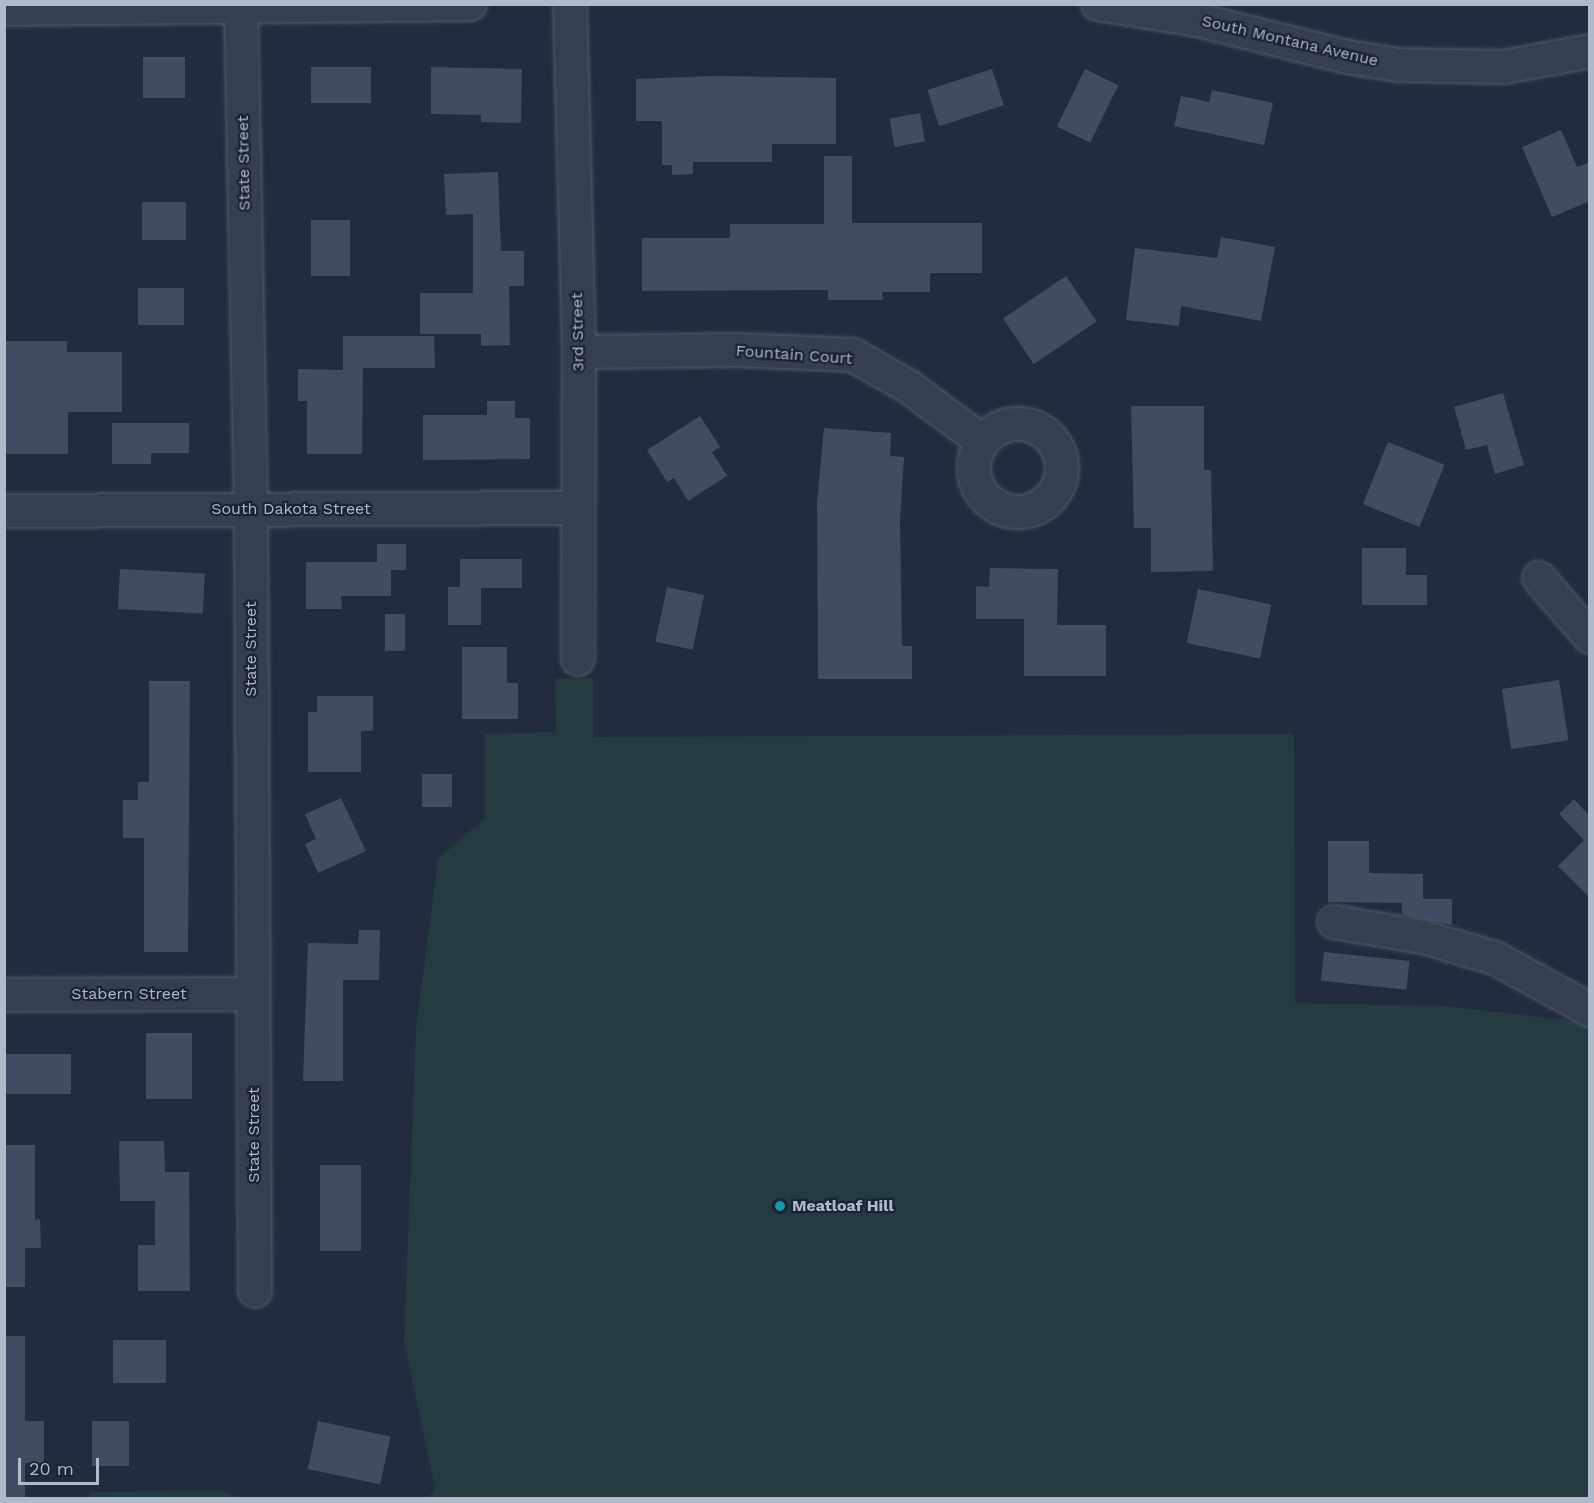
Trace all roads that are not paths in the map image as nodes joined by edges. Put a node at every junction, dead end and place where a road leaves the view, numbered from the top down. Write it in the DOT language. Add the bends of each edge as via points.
graph roads {
  1 [pos="470,4"];
  2 [pos="570,4"];
  3 [pos="1098,4"];
  4 [pos="241,7"];
  5 [pos="4,9"];
  6 [pos="1590,51"];
  7 [pos="579,352"];
  8 [pos="983,442"];
  9 [pos="577,508"];
  10 [pos="251,510"];
  11 [pos="4,511"];
  12 [pos="1539,578"];
  13 [pos="1590,637"];
  14 [pos="578,659"];
  15 [pos="1334,922"];
  16 [pos="253,994"];
  17 [pos="4,995"];
  18 [pos="1590,1010"];
  19 [pos="255,1291"];
  1 -- 4 [label="street"];
  2 -- 7 [label="street, 3rd Street"];
  3 -- 6 [label="street, South Montana Avenue" via="1198,20 1347,57 1398,65 1504,67"];
  4 -- 5 [label="street"];
  4 -- 10 [label="street, State Street"];
  7 -- 8 [label="street, Fountain Court" via="737,350 853,355 909,387"];
  7 -- 9 [label="street, 3rd Street"];
  9 -- 10 [label="street, South Dakota Street"];
  9 -- 14 [label="street, 3rd Street"];
  10 -- 11 [label="street, South Dakota Street"];
  10 -- 16 [label="street, State Street"];
  12 -- 13 [label="street"];
  15 -- 18 [label="street" via="1422,937 1495,958"];
  16 -- 17 [label="street, Stabern Street"];
  16 -- 19 [label="street, State Street"];
}
